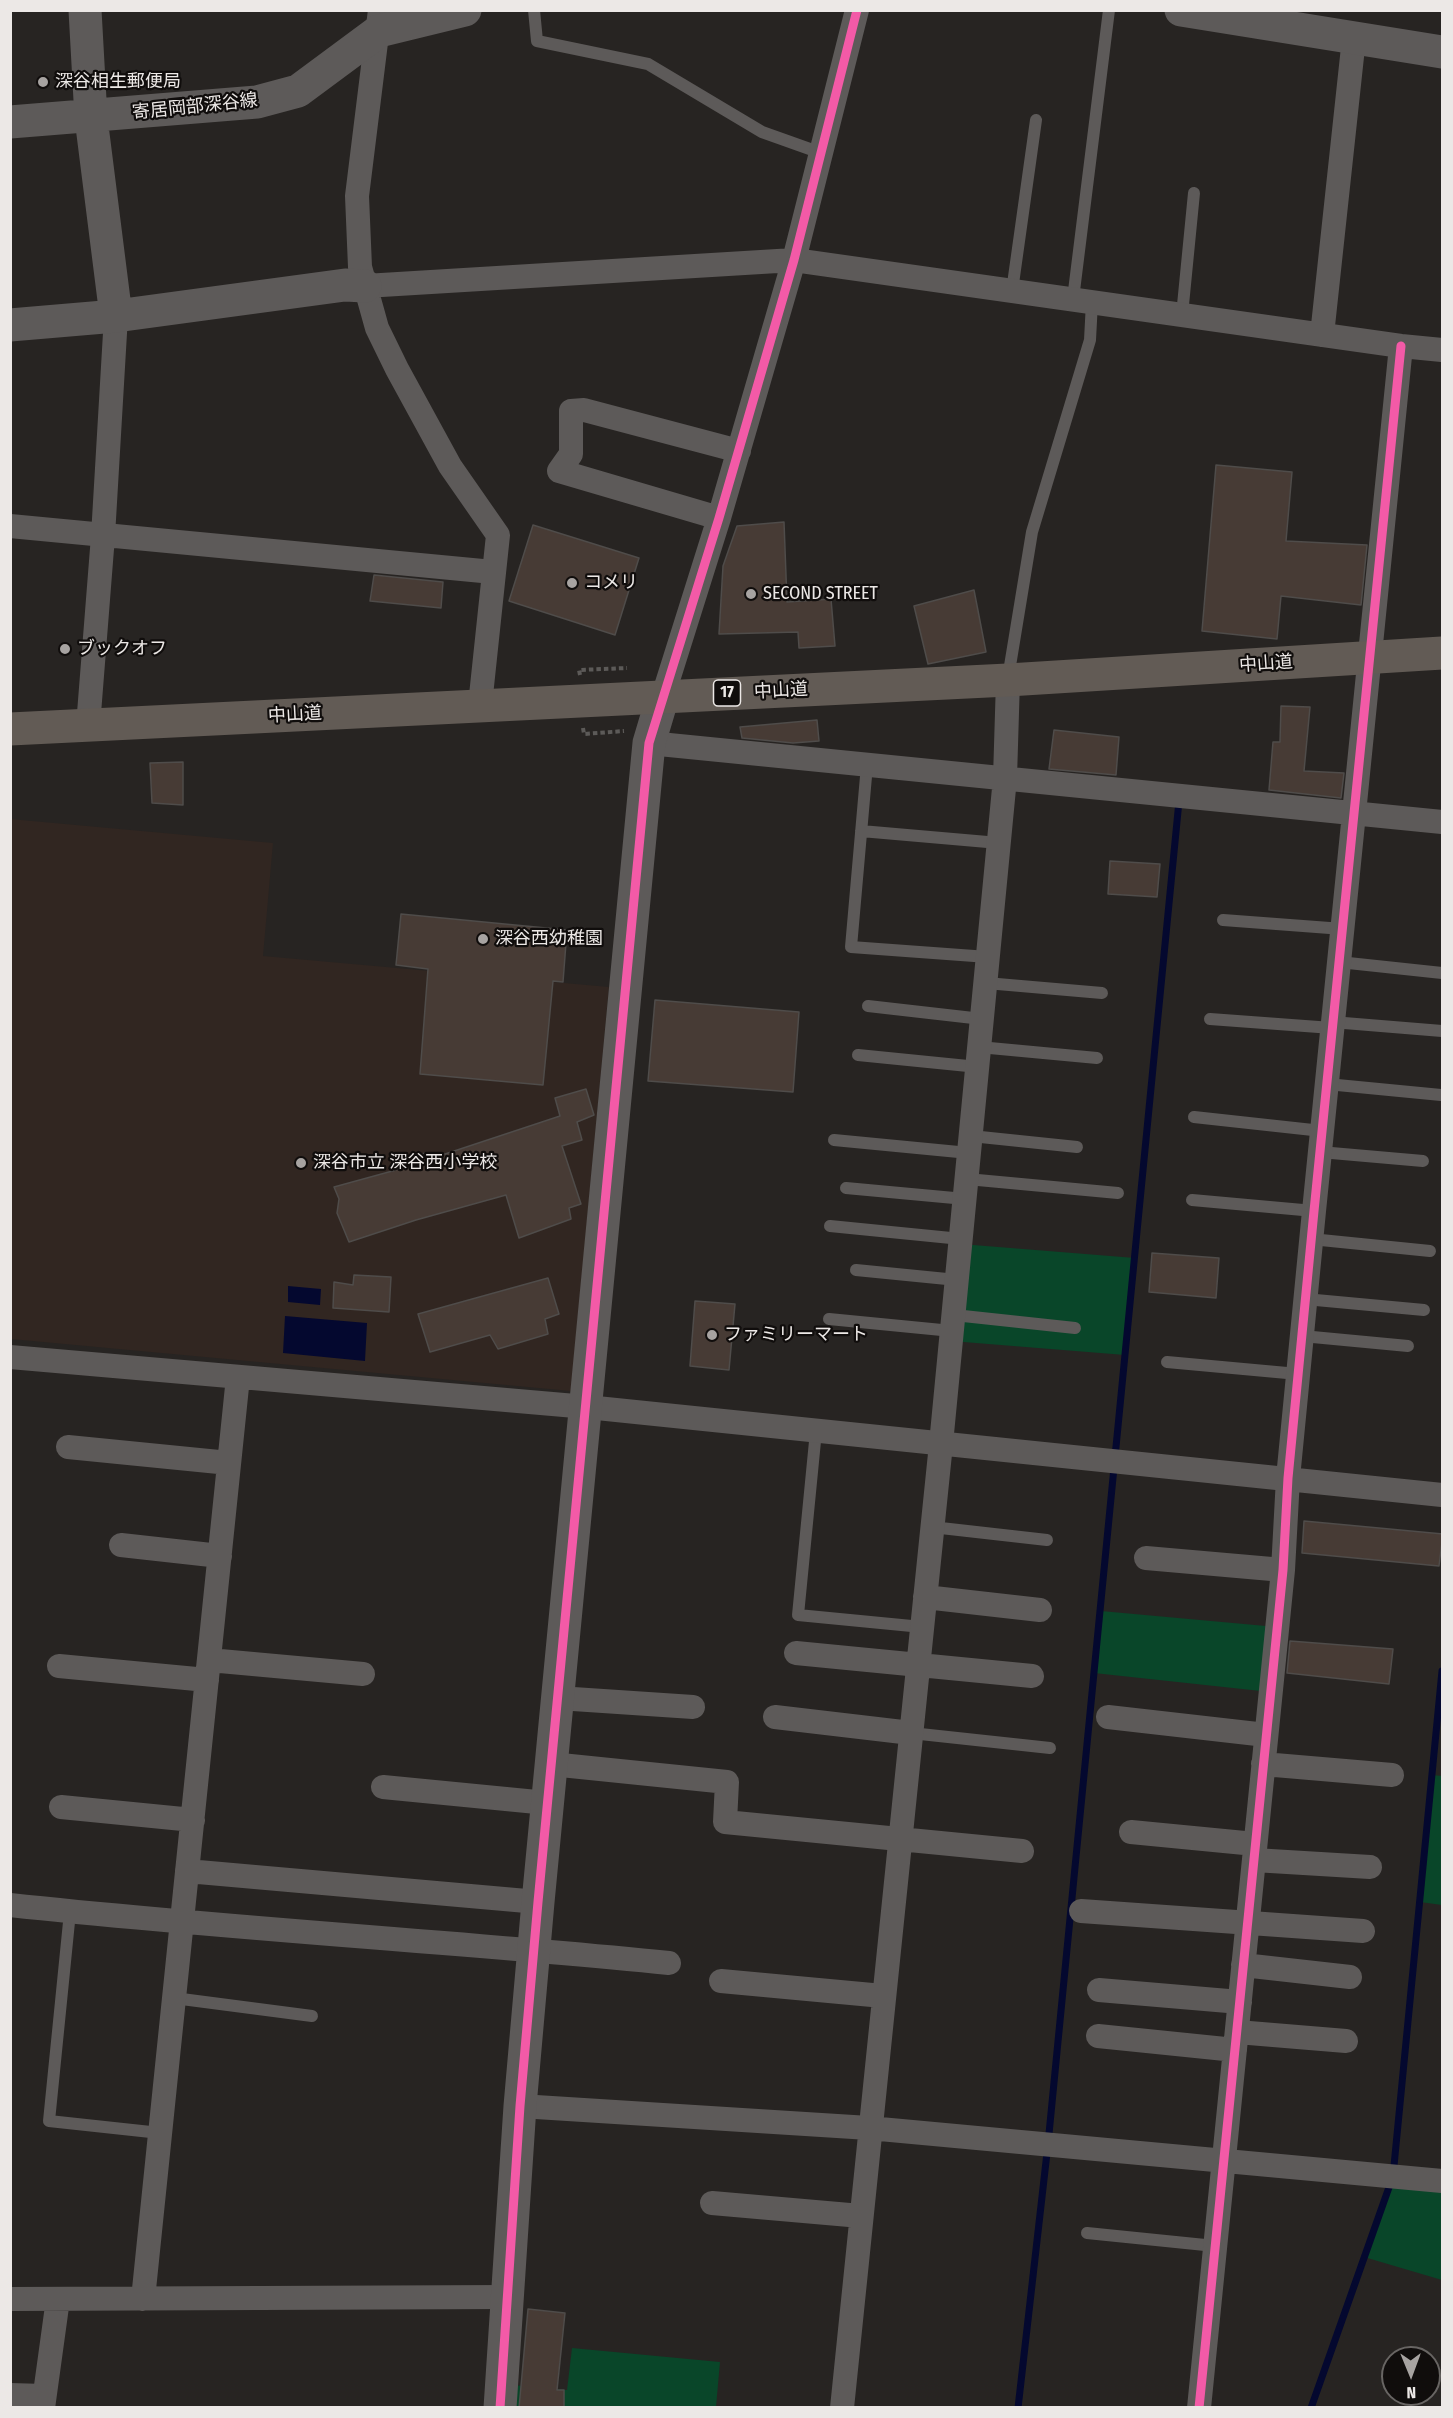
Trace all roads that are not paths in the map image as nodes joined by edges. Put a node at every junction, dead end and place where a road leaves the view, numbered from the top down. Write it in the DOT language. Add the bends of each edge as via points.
graph roads {
  1 [pos="85,10"];
  2 [pos="465,10"];
  3 [pos="534,10"];
  4 [pos="857,10"];
  5 [pos="1109,10"];
  6 [pos="1181,10"];
  7 [pos="380,21"];
  8 [pos="1354,38"];
  9 [pos="1443,52"];
  10 [pos="91,118"];
  11 [pos="1036,120"];
  12 [pos="10,122"];
  13 [pos="821,153"];
  14 [pos="1194,193"];
  15 [pos="794,260"];
  16 [pos="365,286"];
  17 [pos="1012,291"];
  18 [pos="1082,301"];
  19 [pos="1182,315"];
  20 [pos="116,316"];
  21 [pos="10,325"];
  22 [pos="1322,335"];
  23 [pos="1401,346"];
  24 [pos="1443,350"];
  25 [pos="738,451"];
  26 [pos="719,518"];
  27 [pos="10,526"];
  28 [pos="103,536"];
  29 [pos="493,572"];
  30 [pos="1443,653"];
  31 [pos="1372,657"];
  32 [pos="1008,680"];
  33 [pos="663,696"];
  34 [pos="480,705"];
  35 [pos="87,726"];
  36 [pos="10,729"];
  37 [pos="638,737"];
  38 [pos="867,765"];
  39 [pos="1005,778"];
  40 [pos="1354,813"];
  41 [pos="1443,822"];
  42 [pos="861,831"];
  43 [pos="999,843"];
  44 [pos="1223,920"];
  45 [pos="1343,929"];
  46 [pos="988,957"];
  47 [pos="1339,962"];
  48 [pos="1443,973"];
  49 [pos="986,983"];
  50 [pos="1102,993"];
  51 [pos="868,1006"];
  52 [pos="982,1018"];
  53 [pos="1210,1019"];
  54 [pos="1332,1025"];
  55 [pos="1443,1031"];
  56 [pos="858,1054"];
  57 [pos="979,1057"];
  58 [pos="1097,1059"];
  59 [pos="1327,1084"];
  60 [pos="1441,1095"];
  61 [pos="1194,1117"];
  62 [pos="834,1140"];
  63 [pos="1321,1142"];
  64 [pos="970,1145"];
  65 [pos="1077,1147"];
  66 [pos="1422,1161"];
  67 [pos="846,1188"];
  68 [pos="966,1189"];
  69 [pos="1118,1193"];
  70 [pos="1192,1200"];
  71 [pos="1314,1211"];
  72 [pos="830,1226"];
  73 [pos="961,1239"];
  74 [pos="1311,1239"];
  75 [pos="1430,1251"];
  76 [pos="856,1270"];
  77 [pos="957,1280"];
  78 [pos="1305,1299"];
  79 [pos="1424,1310"];
  80 [pos="829,1319"];
  81 [pos="953,1323"];
  82 [pos="1075,1328"];
  83 [pos="1302,1336"];
  84 [pos="1408,1346"];
  85 [pos="10,1357"];
  86 [pos="1167,1362"];
  87 [pos="1298,1374"];
  88 [pos="238,1377"];
  89 [pos="587,1407"];
  90 [pos="816,1431"];
  91 [pos="941,1444"];
  92 [pos="68,1447"];
  93 [pos="229,1463"];
  94 [pos="1288,1478"];
  95 [pos="1443,1495"];
  96 [pos="932,1527"];
  97 [pos="1047,1539"];
  98 [pos="122,1545"];
  99 [pos="220,1556"];
  100 [pos="1146,1558"];
  101 [pos="1283,1570"];
  102 [pos="925,1597"];
  103 [pos="1040,1610"];
  104 [pos="922,1628"];
  105 [pos="796,1653"];
  106 [pos="918,1664"];
  107 [pos="59,1666"];
  108 [pos="208,1670"];
  109 [pos="363,1674"];
  110 [pos="1032,1676"];
  111 [pos="558,1698"];
  112 [pos="693,1707"];
  113 [pos="775,1717"];
  114 [pos="1108,1717"];
  115 [pos="911,1733"];
  116 [pos="1266,1735"];
  117 [pos="1050,1748"];
  118 [pos="551,1764"];
  119 [pos="1263,1764"];
  120 [pos="1392,1774"];
  121 [pos="383,1787"];
  122 [pos="547,1803"];
  123 [pos="61,1807"];
  124 [pos="193,1820"];
  125 [pos="1131,1832"];
  126 [pos="900,1839"];
  127 [pos="1022,1851"];
  128 [pos="1254,1852"];
  129 [pos="1370,1866"];
  130 [pos="187,1871"];
  131 [pos="538,1902"];
  132 [pos="10,1905"];
  133 [pos="1081,1911"];
  134 [pos="70,1912"];
  135 [pos="1248,1921"];
  136 [pos="182,1923"];
  137 [pos="1363,1931"];
  138 [pos="534,1950"];
  139 [pos="669,1963"];
  140 [pos="1243,1965"];
  141 [pos="1350,1977"];
  142 [pos="721,1981"];
  143 [pos="1099,1990"];
  144 [pos="883,1996"];
  145 [pos="174,1998"];
  146 [pos="1240,2002"];
  147 [pos="312,2016"];
  148 [pos="1098,2036"];
  149 [pos="1236,2041"];
  150 [pos="1346,2041"];
  151 [pos="520,2106"];
  152 [pos="869,2128"];
  153 [pos="160,2133"];
  154 [pos="1224,2160"];
  155 [pos="1443,2181"];
  156 [pos="712,2202"];
  157 [pos="861,2217"];
  158 [pos="1087,2233"];
  159 [pos="1215,2246"];
  160 [pos="508,2297"];
  161 [pos="10,2299"];
  162 [pos="58,2299"];
  163 [pos="143,2299"];
  164 [pos="10,2395"];
  165 [pos="43,2402"];
  166 [pos="500,2408"];
  167 [pos="842,2408"];
  168 [pos="1199,2408"];
  1 -- 10 [label="street"];
  2 -- 7 [label="street, 寄居岡部深谷線"];
  3 -- 13 [label="lane" via="537,41 648,64 762,132"];
  4 -- 13 [label="street"];
  5 -- 18 [label="lane"];
  6 -- 8 [label="street"];
  7 -- 10 [label="street, 寄居岡部深谷線" via="298,91 257,102"];
  7 -- 16 [label="street" via="357,196 360,267"];
  8 -- 9 [label="street"];
  8 -- 22 [label="street"];
  10 -- 12 [label="street, 寄居岡部深谷線"];
  10 -- 20 [label="street"];
  11 -- 17 [label="lane"];
  13 -- 15 [label="street"];
  14 -- 19 [label="lane"];
  15 -- 16 [label="street"];
  15 -- 17 [label="street"];
  15 -- 25 [label="street"];
  16 -- 20 [label="street" via="345,285"];
  16 -- 29 [label="street" via="377,328 397,369 450,466 498,535"];
  17 -- 18 [label="street"];
  18 -- 19 [label="street"];
  18 -- 32 [label="lane" via="1090,340 1032,532"];
  19 -- 22 [label="street"];
  20 -- 21 [label="street"];
  20 -- 28 [label="street"];
  22 -- 23 [label="street"];
  23 -- 24 [label="street"];
  23 -- 31 [label="street"];
  25 -- 26 [label="street"];
  25 -- 26 [label="street" via="584,410 570,411 571,454 559,471"];
  26 -- 33 [label="street"];
  27 -- 28 [label="street"];
  28 -- 29 [label="street"];
  28 -- 35 [label="street"];
  29 -- 34 [label="street"];
  30 -- 31 [label="highway, 中山道 / 17"];
  31 -- 32 [label="highway, 中山道 / 17"];
  31 -- 40 [label="street"];
  32 -- 33 [label="highway, 中山道 / 17"];
  32 -- 39 [label="street"];
  33 -- 34 [label="highway, 中山道 / 17"];
  33 -- 37 [label="street"];
  34 -- 35 [label="highway, 中山道 / 17"];
  35 -- 36 [label="highway, 中山道 / 17"];
  37 -- 38 [label="street"];
  37 -- 89 [label="street"];
  38 -- 39 [label="street"];
  38 -- 42 [label="lane"];
  39 -- 40 [label="street"];
  39 -- 43 [label="street"];
  40 -- 41 [label="street"];
  40 -- 45 [label="street"];
  42 -- 43 [label="lane"];
  42 -- 46 [label="lane" via="851,946"];
  43 -- 46 [label="street"];
  44 -- 45 [label="lane"];
  45 -- 47 [label="street"];
  46 -- 49 [label="street"];
  47 -- 48 [label="lane"];
  47 -- 54 [label="street"];
  49 -- 50 [label="lane"];
  49 -- 52 [label="street"];
  51 -- 52 [label="lane"];
  52 -- 57 [label="street"];
  53 -- 54 [label="lane"];
  54 -- 55 [label="lane"];
  54 -- 59 [label="street"];
  56 -- 57 [label="lane"];
  57 -- 58 [label="lane"];
  57 -- 64 [label="street"];
  59 -- 60 [label="lane"];
  59 -- 63 [label="street"];
  61 -- 63 [label="lane"];
  62 -- 64 [label="lane"];
  63 -- 66 [label="lane"];
  63 -- 71 [label="street"];
  64 -- 65 [label="lane"];
  64 -- 68 [label="street"];
  67 -- 68 [label="lane"];
  68 -- 69 [label="lane"];
  68 -- 73 [label="street"];
  70 -- 71 [label="lane"];
  71 -- 74 [label="street"];
  72 -- 73 [label="lane"];
  73 -- 77 [label="street"];
  74 -- 75 [label="lane"];
  74 -- 78 [label="street"];
  76 -- 77 [label="lane"];
  77 -- 81 [label="street"];
  78 -- 79 [label="lane"];
  78 -- 83 [label="street"];
  80 -- 81 [label="lane"];
  81 -- 82 [label="lane"];
  81 -- 91 [label="street"];
  83 -- 84 [label="lane"];
  83 -- 87 [label="street"];
  85 -- 88 [label="street"];
  86 -- 87 [label="lane"];
  87 -- 94 [label="street"];
  88 -- 89 [label="street"];
  88 -- 93 [label="street"];
  89 -- 90 [label="street"];
  89 -- 111 [label="street"];
  90 -- 91 [label="street"];
  90 -- 104 [label="lane" via="798,1614"];
  91 -- 94 [label="street"];
  91 -- 96 [label="street"];
  92 -- 93 [label="street"];
  93 -- 99 [label="street"];
  94 -- 95 [label="street"];
  94 -- 101 [label="street"];
  96 -- 97 [label="lane"];
  96 -- 102 [label="street"];
  98 -- 99 [label="street"];
  99 -- 108 [label="street"];
  100 -- 101 [label="street"];
  101 -- 116 [label="street"];
  102 -- 103 [label="street"];
  102 -- 104 [label="street"];
  104 -- 106 [label="street"];
  105 -- 106 [label="street"];
  106 -- 110 [label="street"];
  106 -- 115 [label="street"];
  107 -- 108 [label="street"];
  108 -- 109 [label="street"];
  108 -- 124 [label="street"];
  111 -- 112 [label="street"];
  111 -- 118 [label="street"];
  113 -- 115 [label="street"];
  114 -- 116 [label="street"];
  115 -- 117 [label="lane"];
  115 -- 126 [label="street"];
  116 -- 119 [label="street"];
  118 -- 122 [label="street"];
  118 -- 126 [label="street" via="727,1782 725,1822"];
  119 -- 120 [label="street"];
  119 -- 128 [label="street"];
  121 -- 122 [label="street"];
  122 -- 131 [label="street"];
  123 -- 124 [label="street"];
  124 -- 130 [label="street"];
  125 -- 128 [label="street"];
  126 -- 127 [label="street"];
  126 -- 144 [label="street"];
  128 -- 129 [label="street"];
  128 -- 135 [label="street"];
  130 -- 131 [label="street"];
  130 -- 136 [label="street"];
  131 -- 138 [label="street"];
  132 -- 134 [label="street"];
  133 -- 135 [label="street"];
  134 -- 136 [label="street"];
  134 -- 153 [label="lane" via="49,2121"];
  135 -- 137 [label="street"];
  135 -- 140 [label="street"];
  136 -- 138 [label="street"];
  136 -- 145 [label="street"];
  138 -- 139 [label="street"];
  138 -- 151 [label="street"];
  140 -- 141 [label="street"];
  140 -- 146 [label="street"];
  142 -- 144 [label="street"];
  143 -- 146 [label="street"];
  144 -- 152 [label="street"];
  145 -- 147 [label="lane"];
  145 -- 153 [label="street"];
  146 -- 149 [label="street"];
  148 -- 149 [label="street"];
  149 -- 150 [label="street"];
  149 -- 154 [label="street"];
  151 -- 152 [label="street"];
  151 -- 160 [label="street"];
  152 -- 154 [label="street"];
  152 -- 157 [label="street"];
  153 -- 163 [label="street"];
  154 -- 155 [label="street"];
  154 -- 159 [label="street"];
  156 -- 157 [label="street"];
  157 -- 167 [label="street"];
  158 -- 159 [label="lane"];
  159 -- 168 [label="street"];
  160 -- 163 [label="street"];
  160 -- 166 [label="street"];
  161 -- 162 [label="street"];
  162 -- 163 [label="street"];
  162 -- 165 [label="street"];
  164 -- 165 [label="street"];
}
